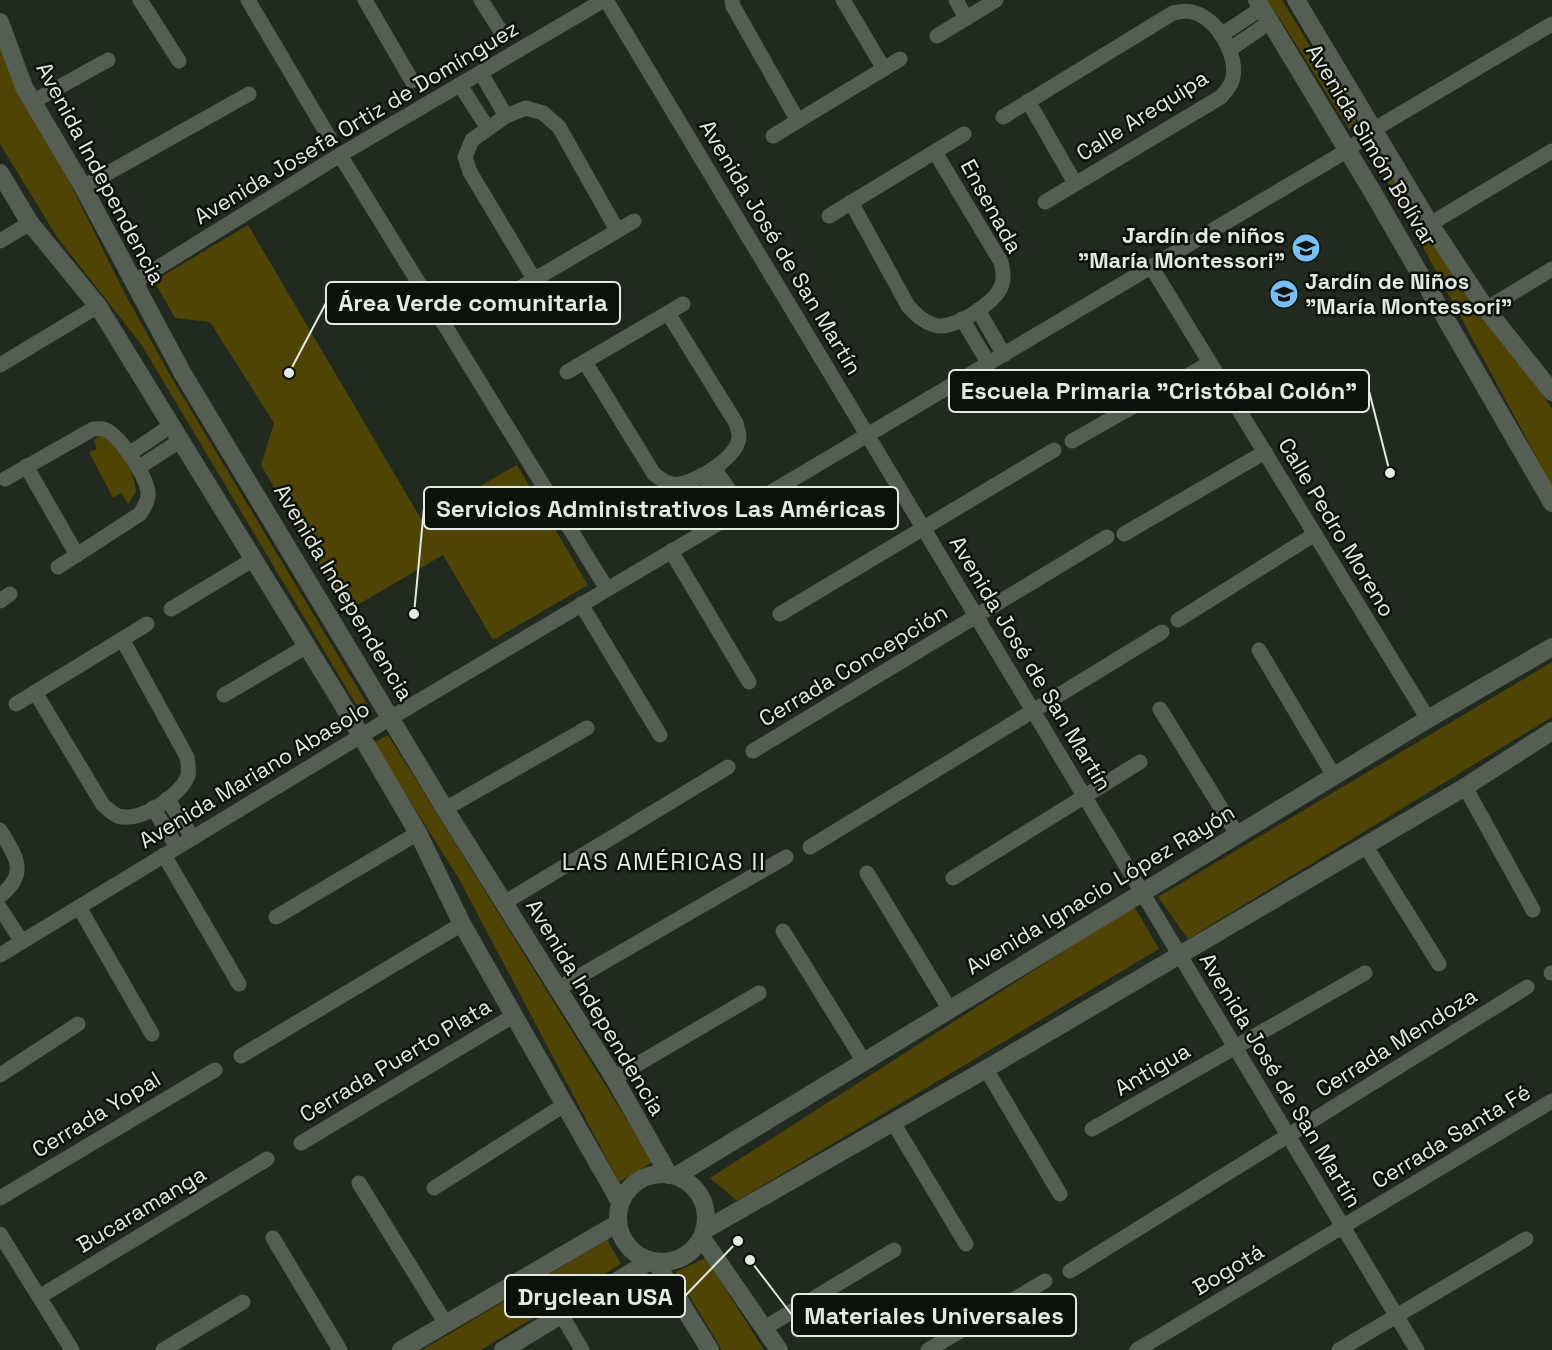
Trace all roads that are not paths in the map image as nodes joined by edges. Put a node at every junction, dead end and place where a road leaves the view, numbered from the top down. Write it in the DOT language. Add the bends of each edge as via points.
graph roads {
  1 [pos="140,0"];
  2 [pos="248,0"];
  3 [pos="364,0"];
  4 [pos="481,0"];
  5 [pos="605,0"];
  6 [pos="732,0"];
  7 [pos="843,0"];
  8 [pos="956,0"];
  9 [pos="996,0"];
  10 [pos="1298,1"];
  11 [pos="1263,10"];
  12 [pos="966,18"];
  13 [pos="0,22"];
  14 [pos="1552,24"];
  15 [pos="500,30"];
  16 [pos="1221,35"];
  17 [pos="937,36"];
  18 [pos="1229,50"];
  19 [pos="900,59"];
  20 [pos="108,60"];
  21 [pos="179,61"];
  22 [pos="884,69"];
  23 [pos="481,72"];
  24 [pos="412,81"];
  25 [pos="460,85"];
  26 [pos="249,93"];
  27 [pos="1028,101"];
  28 [pos="32,102"];
  29 [pos="506,116"];
  30 [pos="1003,117"];
  31 [pos="798,121"];
  32 [pos="487,127"];
  33 [pos="1374,130"];
  34 [pos="964,135"];
  35 [pos="773,136"];
  36 [pos="329,137"];
  37 [pos="1348,150"];
  38 [pos="1552,151"];
  39 [pos="935,152"];
  40 [pos="340,155"];
  41 [pos="0,173"];
  42 [pos="1075,183"];
  43 [pos="82,187"];
  44 [pos="851,202"];
  45 [pos="1045,202"];
  46 [pos="829,216"];
  47 [pos="633,220"];
  48 [pos="30,223"];
  49 [pos="1430,224"];
  50 [pos="617,230"];
  51 [pos="0,241"];
  52 [pos="1152,268"];
  53 [pos="1552,269"];
  54 [pos="534,279"];
  55 [pos="132,283"];
  56 [pos="508,295"];
  57 [pos="682,304"];
  58 [pos="98,306"];
  59 [pos="1486,309"];
  60 [pos="978,310"];
  61 [pos="668,313"];
  62 [pos="962,319"];
  63 [pos="1004,355"];
  64 [pos="585,362"];
  65 [pos="1210,363"];
  66 [pos="989,364"];
  67 [pos="0,365"];
  68 [pos="567,372"];
  69 [pos="1552,392"];
  70 [pos="176,433"];
  71 [pos="867,434"];
  72 [pos="1072,441"];
  73 [pos="1054,450"];
  74 [pos="1265,452"];
  75 [pos="129,454"];
  76 [pos="26,466"];
  77 [pos="138,468"];
  78 [pos="708,472"];
  79 [pos="5,479"];
  80 [pos="1552,503"];
  81 [pos="736,512"];
  82 [pos="924,529"];
  83 [pos="1124,534"];
  84 [pos="1315,534"];
  85 [pos="1107,537"];
  86 [pos="671,551"];
  87 [pos="77,555"];
  88 [pos="254,559"];
  89 [pos="58,567"];
  90 [pos="607,589"];
  91 [pos="581,604"];
  92 [pos="171,609"];
  93 [pos="780,614"];
  94 [pos="977,617"];
  95 [pos="1178,620"];
  96 [pos="147,624"];
  97 [pos="1162,632"];
  98 [pos="122,639"];
  99 [pos="307,646"];
  100 [pos="1552,647"];
  101 [pos="1259,651"];
  102 [pos="749,682"];
  103 [pos="35,692"];
  104 [pos="224,695"];
  105 [pos="16,704"];
  106 [pos="1160,709"];
  107 [pos="1033,711"];
  108 [pos="392,717"];
  109 [pos="1428,718"];
  110 [pos="587,728"];
  111 [pos="1551,734"];
  112 [pos="660,735"];
  113 [pos="361,736"];
  114 [pos="753,751"];
  115 [pos="1140,762"];
  116 [pos="728,767"];
  117 [pos="1334,776"];
  118 [pos="1465,787"];
  119 [pos="1084,796"];
  120 [pos="167,799"];
  121 [pos="153,808"];
  122 [pos="445,809"];
  123 [pos="0,830"];
  124 [pos="418,833"];
  125 [pos="1237,834"];
  126 [pos="193,838"];
  127 [pos="1365,845"];
  128 [pos="810,848"];
  129 [pos="171,851"];
  130 [pos="786,857"];
  131 [pos="867,873"];
  132 [pos="953,878"];
  133 [pos="1142,893"];
  134 [pos="0,897"];
  135 [pos="504,903"];
  136 [pos="79,907"];
  137 [pos="0,908"];
  138 [pos="1533,910"];
  139 [pos="276,917"];
  140 [pos="462,924"];
  141 [pos="783,931"];
  142 [pos="22,942"];
  143 [pos="1,952"];
  144 [pos="1180,955"];
  145 [pos="1439,964"];
  146 [pos="1365,973"];
  147 [pos="239,984"];
  148 [pos="1527,987"];
  149 [pos="559,988"];
  150 [pos="759,993"];
  151 [pos="949,1008"];
  152 [pos="513,1016"];
  153 [pos="78,1024"];
  154 [pos="152,1034"];
  155 [pos="1235,1047"];
  156 [pos="241,1056"];
  157 [pos="863,1060"];
  158 [pos="986,1069"];
  159 [pos="215,1070"];
  160 [pos="0,1075"];
  161 [pos="614,1078"];
  162 [pos="1552,1101"];
  163 [pos="564,1105"];
  164 [pos="894,1124"];
  165 [pos="1092,1129"];
  166 [pos="1288,1136"];
  167 [pos="301,1143"];
  168 [pos="267,1159"];
  169 [pos="673,1175"];
  170 [pos="359,1183"];
  171 [pos="434,1188"];
  172 [pos="1060,1194"];
  173 [pos="0,1198"];
  174 [pos="620,1202"];
  175 [pos="618,1223"];
  176 [pos="1343,1227"];
  177 [pos="0,1234"];
  178 [pos="703,1234"];
  179 [pos="273,1238"];
  180 [pos="1526,1239"];
  181 [pos="966,1244"];
  182 [pos="894,1250"];
  183 [pos="653,1262"];
  184 [pos="1070,1271"];
  185 [pos="1045,1281"];
  186 [pos="39,1297"];
  187 [pos="243,1302"];
  188 [pos="561,1314"];
  189 [pos="1396,1316"];
  190 [pos="446,1324"];
  191 [pos="766,1327"];
  192 [pos="72,1350"];
  193 [pos="163,1350"];
  194 [pos="340,1350"];
  195 [pos="401,1350"];
  196 [pos="503,1350"];
  197 [pos="582,1350"];
  198 [pos="710,1350"];
  199 [pos="779,1350"];
  200 [pos="928,1350"];
  201 [pos="1137,1350"];
  202 [pos="1340,1350"];
  203 [pos="1417,1350"];
  1 -- 21 [label="street"];
  2 -- 36 [label="street"];
  3 -- 24 [label="street"];
  4 -- 15 [label="street"];
  5 -- 23 [label="street, Avenida Josefa Ortiz de Domínguez"];
  5 -- 71 [label="street, Avenida José de San Martín"];
  6 -- 31 [label="street"];
  7 -- 22 [label="street"];
  8 -- 12 [label="street"];
  9 -- 12 [label="street"];
  10 -- 33 [label="main road, Avenida Simón Bolívar"];
  11 -- 16 [label="street"];
  11 -- 18 [label="street, Calle Arequipa"];
  11 -- 37 [label="main road, Avenida Simón Bolívar"];
  12 -- 17 [label="street"];
  13 -- 28 [label="main road, Avenida Independencia"];
  14 -- 33 [label="street, Avenida Mariano Abasolo"];
  16 -- 18 [label="street, Calle Arequipa"];
  16 -- 27 [label="street, Calle Arequipa" via="1200,14 1173,13"];
  18 -- 42 [label="street, Calle Arequipa" via="1232,83 1221,97"];
  19 -- 22 [label="street"];
  20 -- 28 [label="street"];
  22 -- 31 [label="street"];
  23 -- 25 [label="street, Avenida Josefa Ortiz de Domínguez"];
  23 -- 29 [label="street"];
  25 -- 32 [label="street"];
  25 -- 40 [label="street, Avenida Josefa Ortiz de Domínguez"];
  26 -- 43 [label="street"];
  27 -- 30 [label="street, Calle Arequipa"];
  27 -- 42 [label="street, Calle Arequipa"];
  28 -- 43 [label="main road, Avenida Independencia"];
  29 -- 32 [label="street"];
  29 -- 50 [label="street" via="526,108 543,113 559,127"];
  31 -- 35 [label="street"];
  32 -- 54 [label="street" via="472,140 465,157 470,172"];
  33 -- 37 [label="street, Avenida Mariano Abasolo"];
  33 -- 49 [label="main road, Avenida Simón Bolívar"];
  34 -- 39 [label="street, Ensenada"];
  37 -- 52 [label="street, Avenida Mariano Abasolo"];
  37 -- 80 [label="main road, Avenida Simón Bolívar"];
  38 -- 49 [label="street"];
  39 -- 44 [label="street, Ensenada"];
  39 -- 60 [label="street, Ensenada" via="1001,262 1001,287"];
  40 -- 55 [label="street, Avenida Josefa Ortiz de Domínguez"];
  40 -- 90 [label="street"];
  41 -- 48 [label="main road"];
  42 -- 45 [label="street, Calle Arequipa"];
  43 -- 55 [label="main road, Avenida Independencia"];
  44 -- 46 [label="street, Ensenada"];
  44 -- 62 [label="street, Ensenada" via="908,306 921,319 936,326"];
  47 -- 50 [label="street"];
  48 -- 51 [label="street"];
  48 -- 58 [label="main road"];
  49 -- 59 [label="main road, Avenida Simón Bolívar"];
  50 -- 54 [label="street"];
  52 -- 63 [label="street, Avenida Mariano Abasolo"];
  52 -- 65 [label="street, Calle Pedro Moreno"];
  53 -- 59 [label="street"];
  54 -- 56 [label="street"];
  55 -- 108 [label="main road, Avenida Independencia" via="183,374"];
  57 -- 61 [label="street"];
  58 -- 67 [label="street"];
  58 -- 70 [label="main road"];
  59 -- 69 [label="main road, Avenida Simón Bolívar"];
  60 -- 62 [label="street, Ensenada"];
  60 -- 63 [label="street"];
  61 -- 64 [label="street"];
  61 -- 78 [label="street" via="736,423 739,437 733,452"];
  62 -- 66 [label="street"];
  63 -- 66 [label="street, Avenida Mariano Abasolo"];
  64 -- 68 [label="street"];
  64 -- 78 [label="street" via="654,474 678,485"];
  65 -- 72 [label="street"];
  65 -- 74 [label="street, Calle Pedro Moreno"];
  66 -- 71 [label="street, Avenida Mariano Abasolo"];
  70 -- 75 [label="street"];
  70 -- 77 [label="street"];
  70 -- 88 [label="main road"];
  71 -- 81 [label="street, Avenida Mariano Abasolo"];
  71 -- 82 [label="street, Avenida José de San Martín"];
  73 -- 82 [label="street"];
  74 -- 83 [label="street"];
  74 -- 84 [label="street, Calle Pedro Moreno"];
  75 -- 76 [label="street" via="105,429 93,429"];
  75 -- 77 [label="street"];
  76 -- 79 [label="street"];
  76 -- 87 [label="street"];
  77 -- 87 [label="street" via="148,491 140,513"];
  78 -- 81 [label="street"];
  81 -- 86 [label="street, Avenida Mariano Abasolo"];
  82 -- 93 [label="street"];
  82 -- 94 [label="street, Avenida José de San Martín"];
  84 -- 95 [label="street"];
  84 -- 109 [label="street, Calle Pedro Moreno"];
  85 -- 94 [label="street, Cerrada Concepción"];
  86 -- 90 [label="street, Avenida Mariano Abasolo"];
  86 -- 102 [label="street"];
  87 -- 89 [label="street"];
  88 -- 92 [label="street"];
  88 -- 99 [label="main road"];
  90 -- 91 [label="street, Avenida Mariano Abasolo"];
  91 -- 108 [label="street, Avenida Mariano Abasolo"];
  91 -- 112 [label="street"];
  94 -- 107 [label="street, Avenida José de San Martín"];
  94 -- 114 [label="street, Cerrada Concepción"];
  96 -- 98 [label="street"];
  97 -- 107 [label="street"];
  98 -- 103 [label="street"];
  98 -- 120 [label="street" via="187,757 188,774 181,788"];
  99 -- 104 [label="street"];
  99 -- 113 [label="main road"];
  100 -- 109 [label="main road, Avenida Ignacio López Rayón"];
  101 -- 117 [label="street"];
  103 -- 105 [label="street"];
  103 -- 121 [label="street" via="103,805 118,816 135,817"];
  106 -- 125 [label="street"];
  107 -- 119 [label="street, Avenida José de San Martín"];
  107 -- 128 [label="street"];
  108 -- 113 [label="street, Avenida Mariano Abasolo"];
  108 -- 122 [label="main road, Avenida Independencia"];
  109 -- 117 [label="main road, Avenida Ignacio López Rayón"];
  110 -- 122 [label="street"];
  111 -- 118 [label="main road"];
  113 -- 124 [label="main road"];
  113 -- 126 [label="street, Avenida Mariano Abasolo"];
  115 -- 119 [label="street"];
  116 -- 135 [label="street"];
  117 -- 125 [label="main road, Avenida Ignacio López Rayón"];
  118 -- 127 [label="main road"];
  118 -- 138 [label="street"];
  119 -- 132 [label="street"];
  119 -- 133 [label="street, Avenida José de San Martín"];
  120 -- 121 [label="street"];
  120 -- 126 [label="street"];
  121 -- 129 [label="street"];
  122 -- 135 [label="main road, Avenida Independencia"];
  123 -- 134 [label="street" via="16,857 18,874 11,888"];
  124 -- 139 [label="street"];
  124 -- 140 [label="main road"];
  125 -- 133 [label="main road, Avenida Ignacio López Rayón"];
  126 -- 129 [label="street, Avenida Mariano Abasolo"];
  127 -- 144 [label="main road"];
  127 -- 145 [label="street"];
  129 -- 136 [label="street, Avenida Mariano Abasolo"];
  129 -- 147 [label="street"];
  130 -- 149 [label="street"];
  131 -- 151 [label="street"];
  133 -- 144 [label="street, Avenida José de San Martín"];
  133 -- 151 [label="main road, Avenida Ignacio López Rayón"];
  135 -- 149 [label="main road, Avenida Independencia"];
  136 -- 142 [label="street, Avenida Mariano Abasolo"];
  136 -- 154 [label="street"];
  137 -- 142 [label="street"];
  140 -- 152 [label="main road"];
  140 -- 156 [label="street"];
  141 -- 157 [label="street"];
  142 -- 143 [label="street, Avenida Mariano Abasolo"];
  144 -- 155 [label="street, Avenida José de San Martín"];
  144 -- 158 [label="main road"];
  146 -- 155 [label="street, Antigua"];
  148 -- 166 [label="street, Cerrada Mendoza"];
  149 -- 161 [label="main road, Avenida Independencia"];
  150 -- 161 [label="street"];
  151 -- 157 [label="main road, Avenida Ignacio López Rayón"];
  152 -- 163 [label="main road"];
  152 -- 167 [label="street, Cerrada Puerto Plata"];
  153 -- 160 [label="street"];
  155 -- 165 [label="street, Antigua"];
  155 -- 166 [label="street, Avenida José de San Martín"];
  157 -- 169 [label="main road, Avenida Ignacio López Rayón"];
  158 -- 164 [label="main road"];
  158 -- 172 [label="street"];
  159 -- 173 [label="street, Cerrada Yopal"];
  161 -- 169 [label="main road, Avenida Independencia"];
  162 -- 176 [label="street, Cerrada Santa Fé"];
  163 -- 171 [label="street"];
  163 -- 174 [label="main road"];
  164 -- 178 [label="main road"];
  164 -- 181 [label="street"];
  166 -- 176 [label="street, Avenida José de San Martín"];
  166 -- 184 [label="street, Cerrada Mendoza"];
  168 -- 186 [label="street, Bucaramanga"];
  169 -- 174 [label="main road" via="640,1180"];
  169 -- 178 [label="main road" via="688,1182 704,1203"];
  170 -- 190 [label="street"];
  174 -- 175 [label="main road"];
  175 -- 183 [label="main road" via="623,1239 634,1253"];
  175 -- 190 [label="main road"];
  176 -- 189 [label="street, Avenida José de San Martín"];
  176 -- 201 [label="street, Bogotá"];
  177 -- 186 [label="street"];
  178 -- 183 [label="main road" via="694,1250 683,1258"];
  178 -- 191 [label="main road"];
  179 -- 194 [label="street"];
  180 -- 189 [label="street"];
  182 -- 191 [label="street"];
  183 -- 188 [label="main road"];
  183 -- 198 [label="main road"];
  185 -- 200 [label="street"];
  186 -- 192 [label="street"];
  187 -- 193 [label="street"];
  188 -- 196 [label="main road"];
  188 -- 197 [label="street"];
  189 -- 202 [label="street"];
  189 -- 203 [label="street, Avenida José de San Martín"];
  190 -- 195 [label="main road"];
  191 -- 199 [label="main road"];
}
